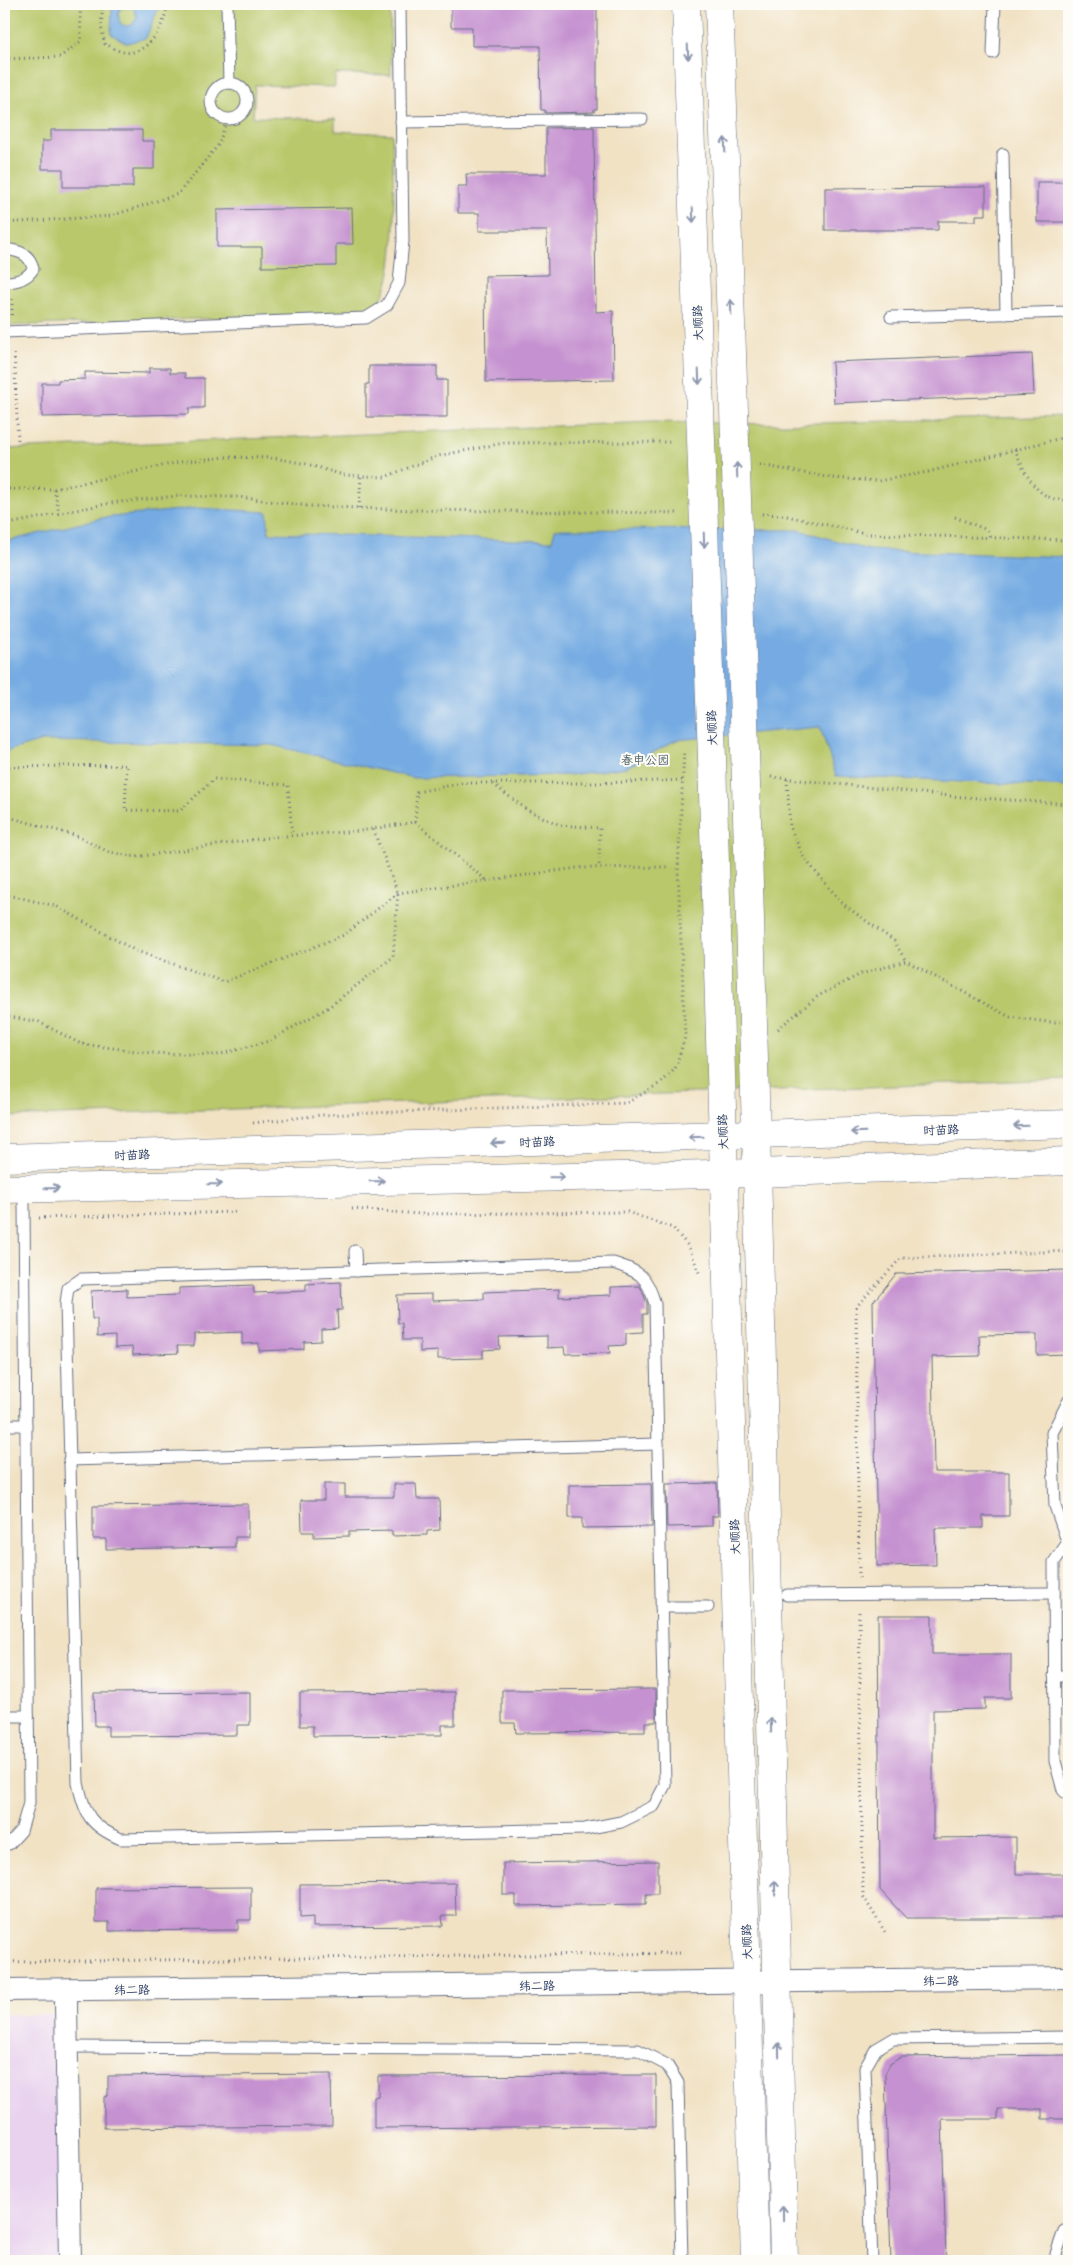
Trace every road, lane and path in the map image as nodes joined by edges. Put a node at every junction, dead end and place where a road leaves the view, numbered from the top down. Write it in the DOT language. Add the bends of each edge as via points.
graph roads {
  1 [pos="80,4"];
  2 [pos="103,4"];
  3 [pos="167,4"];
  4 [pos="227,4"];
  5 [pos="400,4"];
  6 [pos="686,4"];
  7 [pos="719,4"];
  8 [pos="994,4"];
  9 [pos="993,53"];
  10 [pos="4,59"];
  11 [pos="230,83"];
  12 [pos="642,118"];
  13 [pos="227,119"];
  14 [pos="402,122"];
  15 [pos="1003,154"];
  16 [pos="4,223"];
  17 [pos="4,249"];
  18 [pos="7,282"];
  19 [pos="1069,312"];
  20 [pos="1006,314"];
  21 [pos="891,316"];
  22 [pos="8,332"];
  23 [pos="1069,436"];
  24 [pos="18,441"];
  25 [pos="670,442"];
  26 [pos="1015,449"];
  27 [pos="754,464"];
  28 [pos="361,476"];
  29 [pos="4,489"];
  30 [pos="54,489"];
  31 [pos="1069,499"];
  32 [pos="678,503"];
  33 [pos="359,508"];
  34 [pos="59,512"];
  35 [pos="686,513"];
  36 [pos="746,516"];
  37 [pos="955,516"];
  38 [pos="678,523"];
  39 [pos="4,525"];
  40 [pos="990,538"];
  41 [pos="1069,540"];
  42 [pos="684,742"];
  43 [pos="4,767"];
  44 [pos="767,777"];
  45 [pos="787,779"];
  46 [pos="688,780"];
  47 [pos="492,783"];
  48 [pos="1069,804"];
  49 [pos="4,818"];
  50 [pos="415,822"];
  51 [pos="372,829"];
  52 [pos="292,835"];
  53 [pos="667,867"];
  54 [pos="599,868"];
  55 [pos="487,881"];
  56 [pos="398,893"];
  57 [pos="4,894"];
  58 [pos="906,962"];
  59 [pos="6,1016"];
  60 [pos="1069,1022"];
  61 [pos="772,1034"];
  62 [pos="4,1082"];
  63 [pos="244,1124"];
  64 [pos="1069,1124"];
  65 [pos="757,1135"];
  66 [pos="722,1136"];
  67 [pos="4,1158"];
  68 [pos="1069,1161"];
  69 [pos="759,1173"];
  70 [pos="14,1196"];
  71 [pos="351,1209"];
  72 [pos="244,1211"];
  73 [pos="32,1218"];
  74 [pos="356,1250"];
  75 [pos="1069,1252"];
  76 [pos="356,1271"];
  77 [pos="700,1283"];
  78 [pos="1069,1400"];
  79 [pos="4,1425"];
  80 [pos="26,1425"];
  81 [pos="658,1444"];
  82 [pos="69,1460"];
  83 [pos="1068,1541"];
  84 [pos="859,1586"];
  85 [pos="1054,1593"];
  86 [pos="787,1595"];
  87 [pos="859,1606"];
  88 [pos="661,1607"];
  89 [pos="708,1607"];
  90 [pos="1054,1676"];
  91 [pos="1069,1676"];
  92 [pos="4,1716"];
  93 [pos="28,1716"];
  94 [pos="1069,1796"];
  95 [pos="4,1844"];
  96 [pos="885,1932"];
  97 [pos="684,1953"];
  98 [pos="4,1962"];
  99 [pos="1069,1978"];
  100 [pos="777,1982"];
  101 [pos="747,1983"];
  102 [pos="4,1990"];
  103 [pos="66,2002"];
  104 [pos="1069,2037"];
  105 [pos="67,2047"];
  106 [pos="1069,2229"];
  107 [pos="70,2261"];
  108 [pos="682,2261"];
  109 [pos="755,2261"];
  110 [pos="784,2261"];
  111 [pos="872,2261"];
  112 [pos="1056,2261"];
  1 -- 10 [label="path" via="81,41 60,56"];
  2 -- 3 [label="path" via="101,26 105,44 124,53 142,50 156,34"];
  4 -- 11 [label="lane"];
  5 -- 14 [label="lane"];
  6 -- 66 [label="street, 大顺路, one-way"];
  36 -- 7 [label="street, one-way"];
  8 -- 9 [label="lane"];
  11 -- 13 [label="lane" via="214,91 211,103 216,114"];
  11 -- 13 [label="lane" via="245,91 248,102 243,114"];
  12 -- 14 [label="lane"];
  13 -- 16 [label="path" via="219,144 178,194 111,216"];
  14 -- 22 [label="lane" via="400,283 387,305 366,318"];
  15 -- 20 [label="lane"];
  17 -- 18 [label="lane" via="23,252 33,269 30,275"];
  18 -- 22 [label="path"];
  19 -- 20 [label="lane"];
  20 -- 21 [label="lane"];
  22 -- 24 [label="path"];
  23 -- 26 [label="path"];
  25 -- 28 [label="path" via="504,443 438,456 385,477"];
  26 -- 27 [label="path" via="928,472 878,481 832,478"];
  26 -- 31 [label="path" via="1024,473 1039,491 1051,498"];
  28 -- 30 [label="path" via="343,476 307,464 274,458 226,457 180,462"];
  28 -- 33 [label="path"];
  29 -- 30 [label="path"];
  30 -- 34 [label="path"];
  32 -- 38 [label="path"];
  33 -- 34 [label="path" via="308,506 238,497 177,496"];
  33 -- 35 [label="path"];
  34 -- 39 [label="path"];
  36 -- 40 [label="path" via="782,515 869,534"];
  36 -- 65 [label="street" via="746,755"];
  37 -- 40 [label="path" via="987,530"];
  40 -- 41 [label="path"];
  42 -- 63 [label="path" via="678,870 685,1037 675,1069 662,1082 627,1103 321,1115"];
  43 -- 52 [label="path" via="127,765 125,810 180,811 214,779 288,785"];
  44 -- 45 [label="path"];
  45 -- 48 [label="path" via="950,796"];
  45 -- 58 [label="path" via="790,827 804,858 843,904 894,941"];
  46 -- 47 [label="path"];
  47 -- 50 [label="path" via="462,783 417,792"];
  47 -- 54 [label="path" via="527,810 560,825 600,828"];
  49 -- 52 [label="path" via="74,836 109,852 136,857"];
  50 -- 51 [label="path"];
  50 -- 55 [label="path"];
  51 -- 52 [label="path"];
  51 -- 56 [label="path"];
  53 -- 54 [label="path"];
  54 -- 55 [label="path" via="577,868"];
  55 -- 56 [label="path"];
  56 -- 57 [label="path" via="344,935 224,982 134,950 56,906"];
  56 -- 59 [label="path" via="393,957 329,1007 270,1041 217,1055 151,1053 81,1044 39,1022"];
  58 -- 60 [label="path" via="1010,1017"];
  58 -- 61 [label="path" via="861,974 818,996"];
  59 -- 62 [label="path"];
  64 -- 65 [label="street, 时苗路, one-way"];
  65 -- 66 [label="street, 时苗路"];
  65 -- 69 [label="street"];
  66 -- 67 [label="street, 时苗路, one-way"];
  66 -- 101 [label="street, 大顺路"];
  68 -- 69 [label="street"];
  70 -- 69 [label="street, one-way"];
  100 -- 69 [label="street, one-way"];
  70 -- 80 [label="lane"];
  71 -- 77 [label="path" via="420,1214 627,1212 673,1228 689,1247 700,1273"];
  72 -- 73 [label="path"];
  74 -- 76 [label="lane"];
  75 -- 84 [label="path" via="901,1258 856,1307"];
  76 -- 81 [label="lane" via="613,1263 636,1270 649,1283 655,1304"];
  76 -- 82 [label="lane" via="81,1279 68,1288 66,1303"];
  78 -- 83 [label="lane" via="1052,1433 1055,1506"];
  79 -- 80 [label="lane"];
  80 -- 93 [label="lane"];
  81 -- 82 [label="lane"];
  81 -- 88 [label="lane"];
  82 -- 88 [label="lane" via="78,1784 84,1812 100,1831 121,1839 585,1829 621,1822 654,1806 665,1785"];
  83 -- 85 [label="lane" via="1054,1562"];
  85 -- 86 [label="lane"];
  85 -- 90 [label="lane"];
  87 -- 96 [label="path" via="863,1896"];
  88 -- 89 [label="lane"];
  90 -- 91 [label="lane"];
  90 -- 94 [label="lane" via="1055,1761 1062,1790"];
  92 -- 93 [label="lane"];
  93 -- 95 [label="lane" via="29,1803 21,1831 9,1844"];
  97 -- 98 [label="path"];
  99 -- 100 [label="street, 纬二路"];
  100 -- 101 [label="street, 纬二路"];
  110 -- 100 [label="street, one-way"];
  101 -- 102 [label="street, 纬二路"];
  101 -- 109 [label="street, 大顺路"];
  103 -- 105 [label="street"];
  104 -- 111 [label="lane" via="893,2039 876,2048 865,2068"];
  105 -- 107 [label="street"];
  105 -- 108 [label="lane" via="638,2050 667,2065 678,2083"];
  106 -- 112 [label="lane" via="1064,2232"];
}
